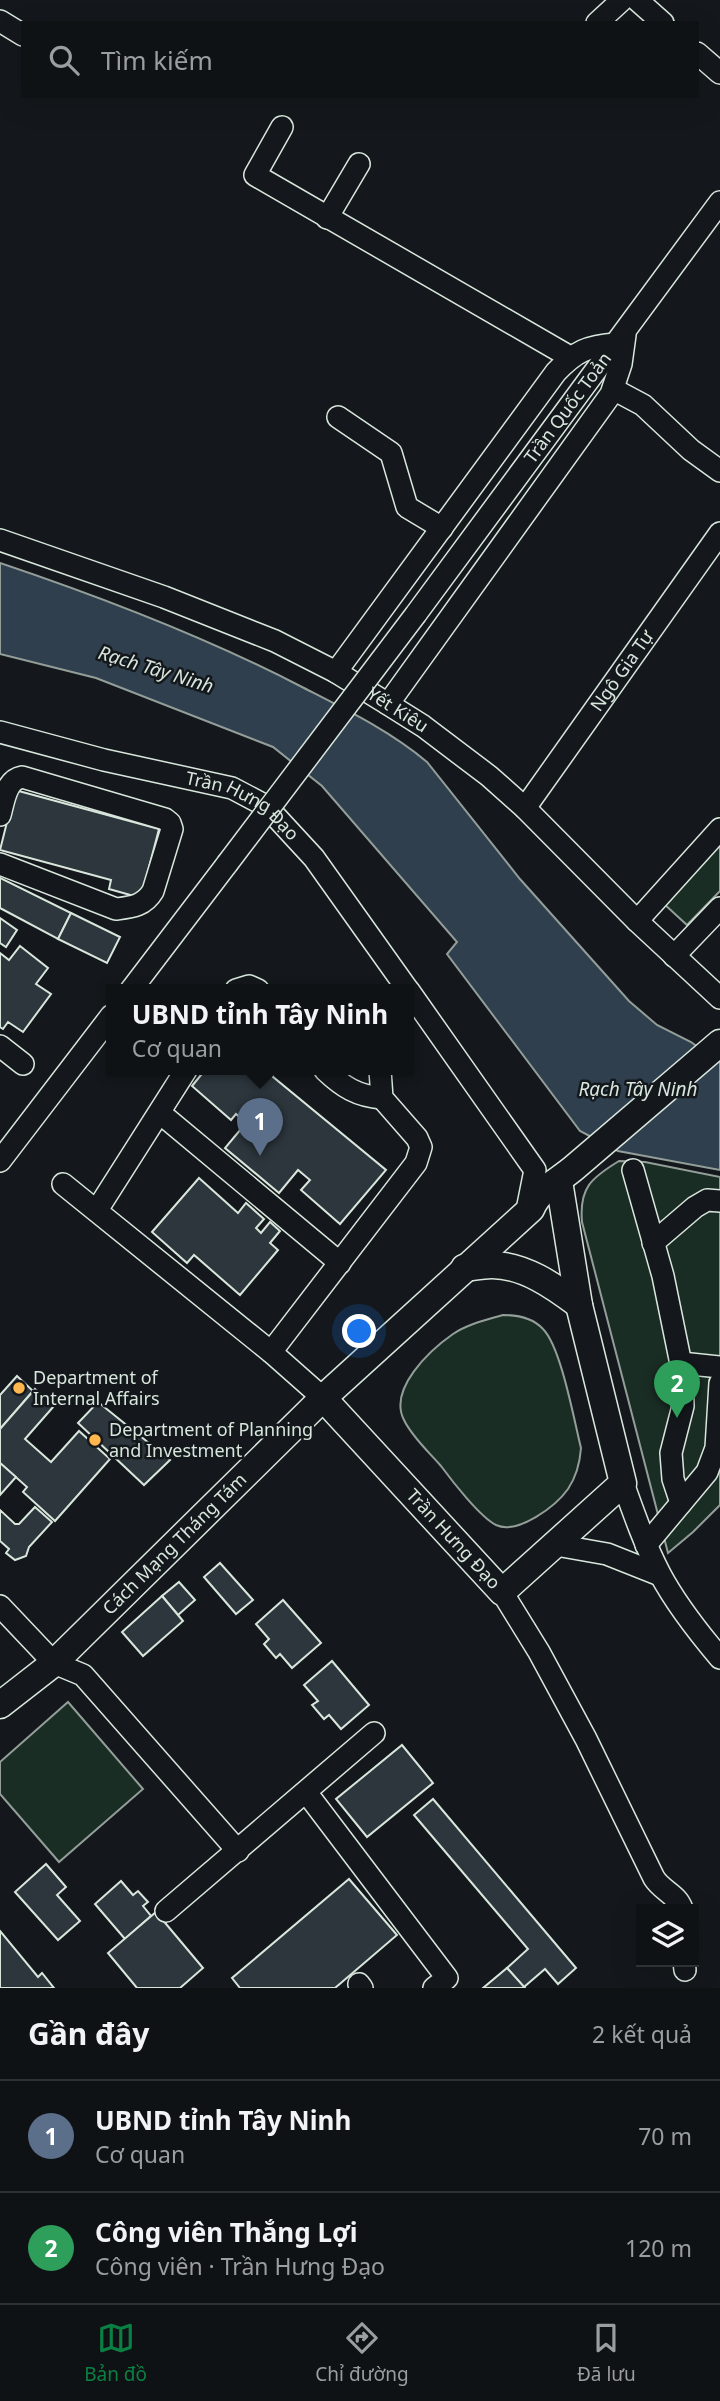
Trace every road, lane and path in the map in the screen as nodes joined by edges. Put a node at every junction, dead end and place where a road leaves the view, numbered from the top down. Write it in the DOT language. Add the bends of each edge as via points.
graph roads {
  1 [pos="622,0"];
  2 [pos="637,0"];
  3 [pos="0,21"];
  4 [pos="599,21"];
  5 [pos="661,21"];
  6 [pos="21,34"];
  7 [pos="699,55"];
  8 [pos="720,73"];
  9 [pos="282,127"];
  10 [pos="359,164"];
  11 [pos="720,202"];
  12 [pos="327,218"];
  13 [pos="621,337"];
  14 [pos="570,357"];
  15 [pos="613,389"];
  16 [pos="338,416"];
  17 [pos="720,471"];
  18 [pos="442,528"];
  19 [pos="720,533"];
  20 [pos="0,540"];
  21 [pos="336,672"];
  22 [pos="388,704"];
  23 [pos="0,732"];
  24 [pos="525,808"];
  25 [pos="0,815"];
  26 [pos="720,829"];
  27 [pos="0,864"];
  28 [pos="720,908"];
  29 [pos="637,921"];
  30 [pos="674,956"];
  31 [pos="136,984"];
  32 [pos="403,984"];
  33 [pos="720,998"];
  34 [pos="414,999"];
  35 [pos="106,1022"];
  36 [pos="720,1043"];
  37 [pos="0,1046"];
  38 [pos="23,1064"];
  39 [pos="183,1075"];
  40 [pos="331,1075"];
  41 [pos="380,1075"];
  42 [pos="382,1098"];
  43 [pos="160,1113"];
  44 [pos="7,1136"];
  45 [pos="0,1161"];
  46 [pos="633,1170"];
  47 [pos="558,1174"];
  48 [pos="63,1184"];
  49 [pos="720,1201"];
  50 [pos="97,1210"];
  51 [pos="653,1243"];
  52 [pos="340,1263"];
  53 [pos="464,1268"];
  54 [pos="579,1305"];
  55 [pos="271,1352"];
  56 [pos="681,1363"];
  57 [pos="720,1367"];
  58 [pos="720,1383"];
  59 [pos="323,1398"];
  60 [pos="623,1483"];
  61 [pos="681,1503"];
  62 [pos="556,1545"];
  63 [pos="646,1545"];
  64 [pos="660,1575"];
  65 [pos="502,1592"];
  66 [pos="0,1606"];
  67 [pos="720,1658"];
  68 [pos="54,1663"];
  69 [pos="0,1705"];
  70 [pos="374,1732"];
  71 [pos="306,1792"];
  72 [pos="238,1851"];
  73 [pos="680,1904"];
  74 [pos="166,1911"];
  75 [pos="434,1988"];
  1 -- 4 [label="street"];
  2 -- 5 [label="street"];
  3 -- 6 [label="street"];
  7 -- 8 [label="street"];
  9 -- 12 [label="street" via="255,175"];
  10 -- 12 [label="street"];
  11 -- 13 [label="street, Trần Quốc Toản"];
  12 -- 14 [label="street"];
  13 -- 14 [label="street"];
  13 -- 15 [label="street" via="621,364"];
  13 -- 31 [label="street, Trần Quốc Toản, bridge"];
  14 -- 18 [label="street"];
  15 -- 17 [label="street" via="643,405"];
  15 -- 22 [label="street"];
  16 -- 18 [label="street" via="391,453 407,507"];
  18 -- 21 [label="street"];
  19 -- 24 [label="street, Ngô Gia Tự"];
  20 -- 21 [label="street, Yết Kiêu" via="176,602 275,641"];
  21 -- 22 [label="street, Yết Kiêu"];
  22 -- 24 [label="street, Yết Kiêu" via="423,726"];
  23 -- 32 [label="street, Trần Hưng Đạo" via="232,788 266,806 314,858"];
  24 -- 29 [label="street, Yết Kiêu"];
  25 -- 27 [label="street" via="11,782 22,777 164,819 173,829 153,891 134,907 116,909"];
  26 -- 29 [label="street"];
  28 -- 30 [label="street"];
  29 -- 30 [label="street, Yết Kiêu"];
  30 -- 33 [label="street, Yết Kiêu"];
  34 -- 47 [label="street, Trần Hưng Đạo"];
  35 -- 44 [label="street"];
  36 -- 47 [label="main road, Cách Mạng Tháng Tám"];
  37 -- 38 [label="street"];
  39 -- 43 [label="street"];
  40 -- 42 [label="street" via="351,1092"];
  41 -- 42 [label="street"];
  42 -- 52 [label="street" via="417,1138 419,1155"];
  43 -- 50 [label="street"];
  43 -- 52 [label="street"];
  44 -- 45 [label="street"];
  46 -- 51 [label="street"];
  47 -- 53 [label="main road, Cách Mạng Tháng Tám" via="556,1191"];
  47 -- 54 [label="main road, Trần Hưng Đạo"];
  48 -- 50 [label="street"];
  49 -- 51 [label="street" via="707,1200 695,1207"];
  50 -- 55 [label="street"];
  51 -- 56 [label="street"];
  52 -- 55 [label="street"];
  53 -- 54 [label="main road" via="493,1265 517,1269"];
  53 -- 59 [label="main road, Cách Mạng Tháng Tám"];
  54 -- 60 [label="main road, Trần Hưng Đạo"];
  55 -- 59 [label="street"];
  56 -- 57 [label="street"];
  56 -- 61 [label="street" via="684,1406 671,1452"];
  58 -- 61 [label="street" via="716,1448 707,1472"];
  59 -- 65 [label="main road, Trần Hưng Đạo"];
  59 -- 68 [label="main road, Cách Mạng Tháng Tám"];
  60 -- 62 [label="main road, Trần Hưng Đạo"];
  60 -- 63 [label="street, Trần Hưng Đạo"];
  61 -- 63 [label="street"];
  62 -- 64 [label="street" via="607,1555"];
  62 -- 65 [label="main road, Trần Hưng Đạo"];
  63 -- 64 [label="street, Trần Hưng Đạo"];
  64 -- 67 [label="street, Trần Hưng Đạo"];
  65 -- 73 [label="street" via="586,1739 657,1884"];
  66 -- 68 [label="street"];
  68 -- 69 [label="main road, Cách Mạng Tháng Tám"];
  68 -- 72 [label="street" via="83,1675"];
  70 -- 71 [label="street"];
  71 -- 72 [label="street"];
  71 -- 75 [label="street" via="447,1978"];
  72 -- 74 [label="street"];
}
